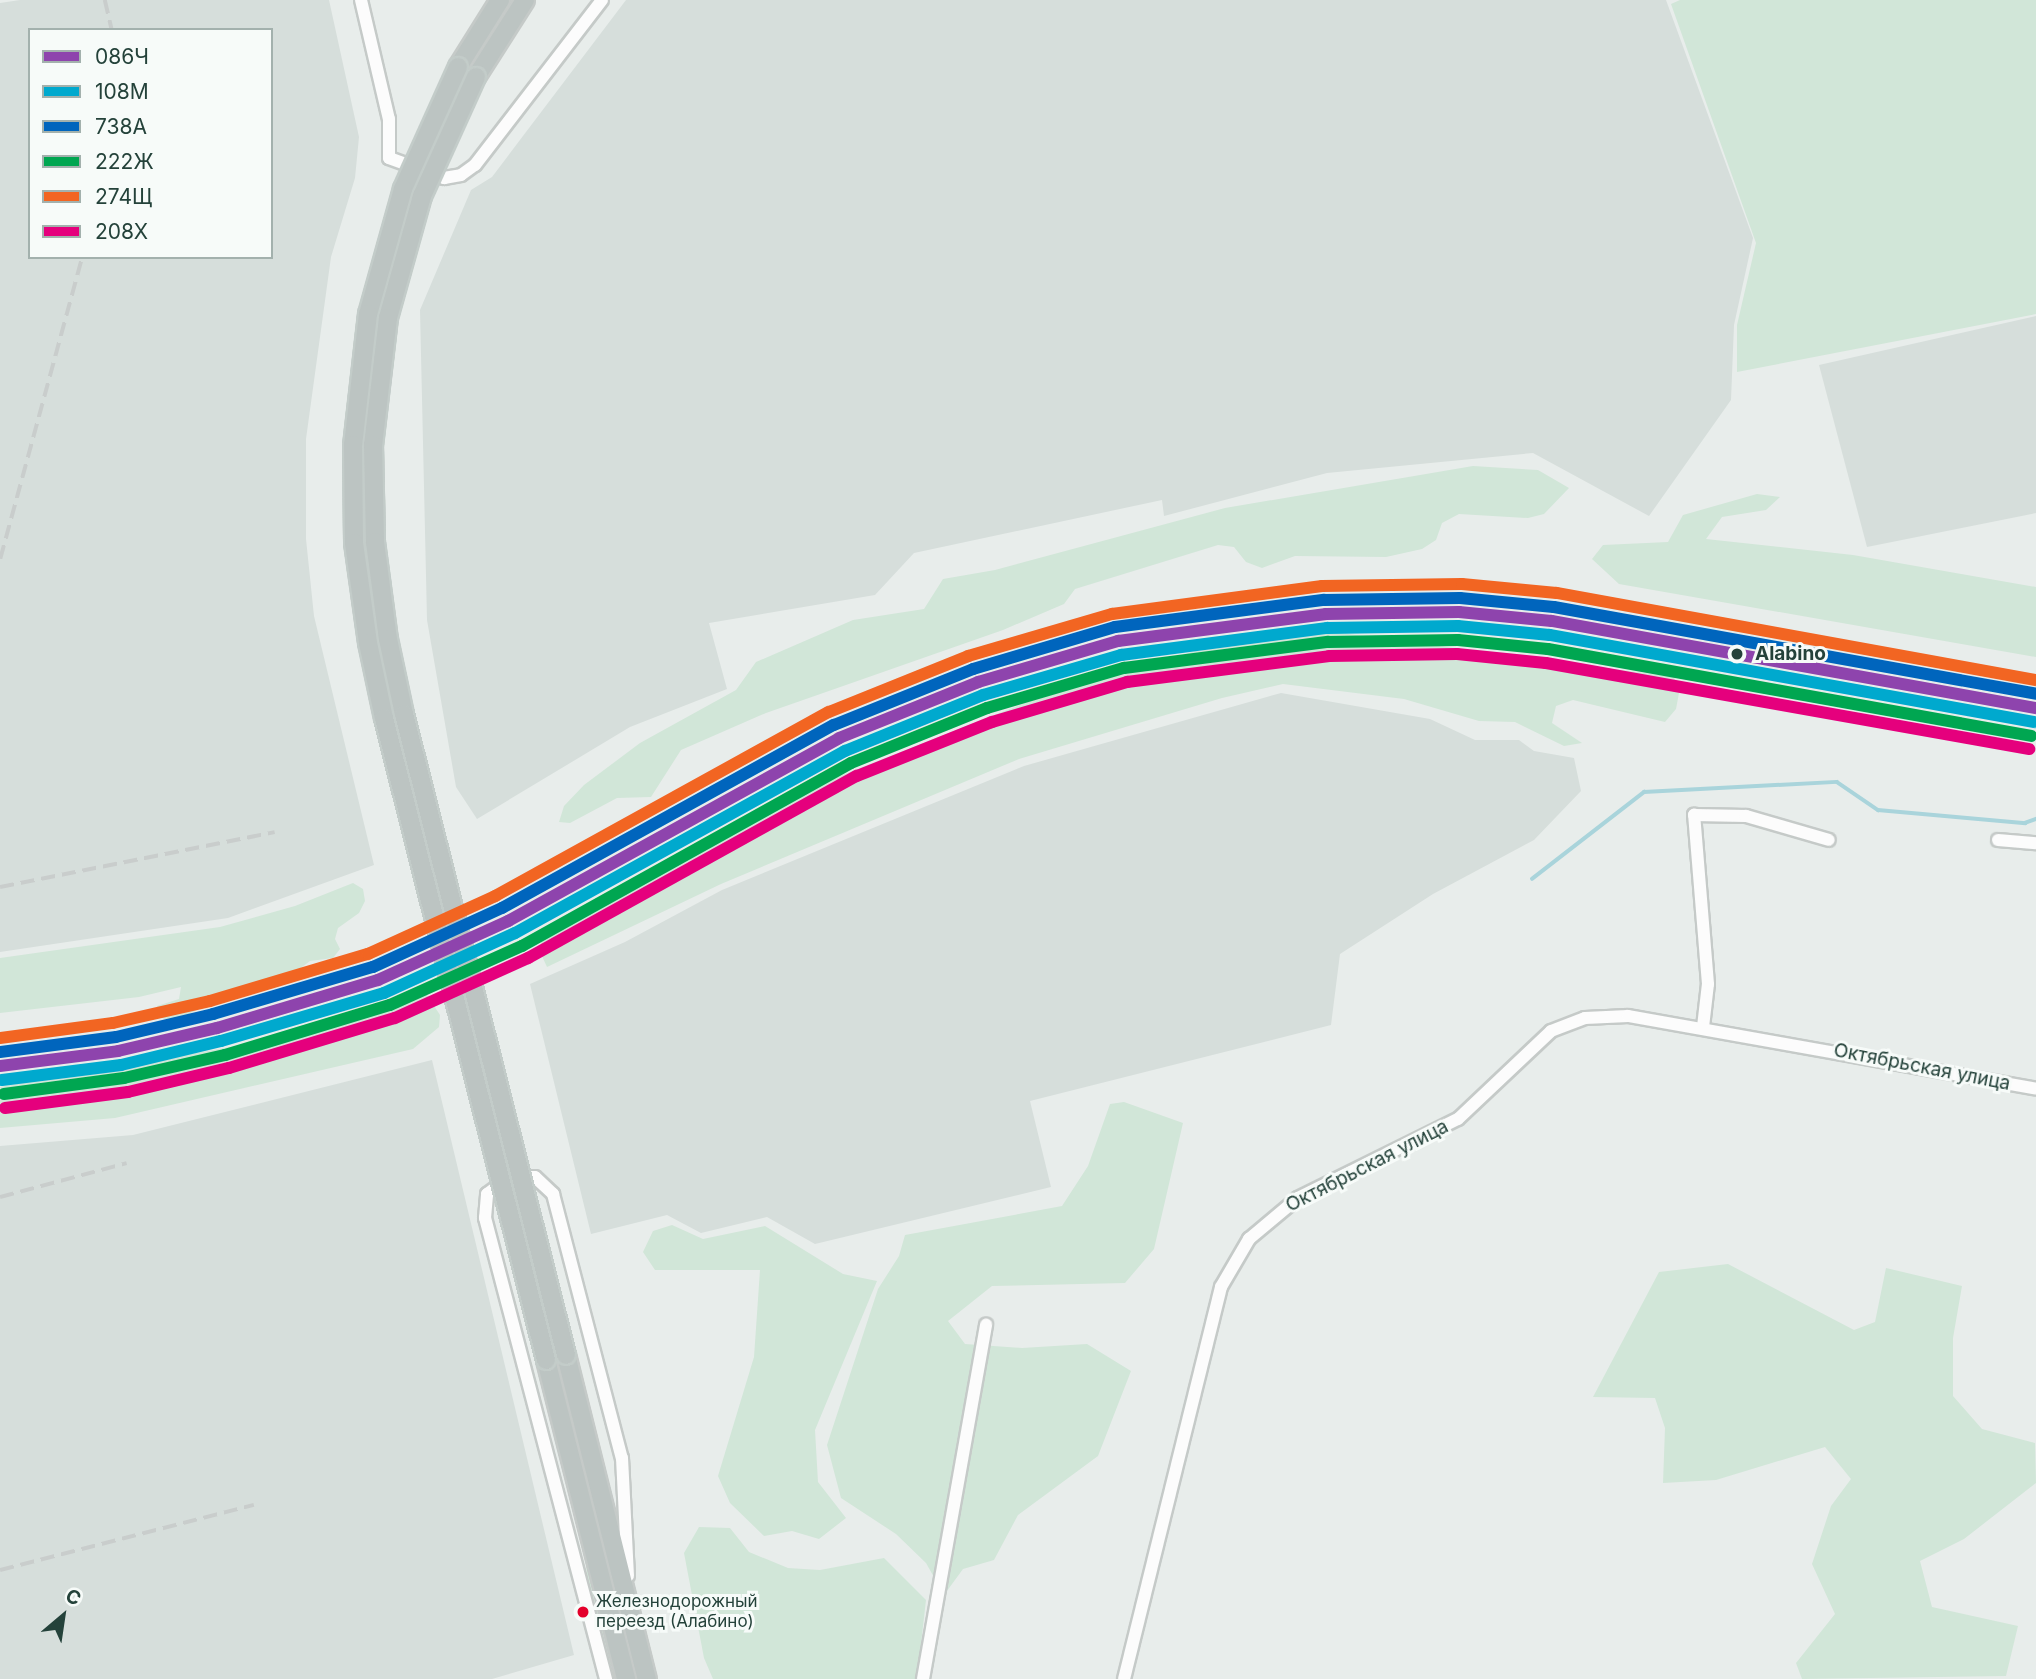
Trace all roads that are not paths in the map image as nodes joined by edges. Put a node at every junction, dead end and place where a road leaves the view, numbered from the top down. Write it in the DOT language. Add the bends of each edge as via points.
graph roads {
  1 [pos="361,0"];
  2 [pos="500,0"];
  3 [pos="525,0"];
  4 [pos="602,0"];
  5 [pos="1829,840"];
  6 [pos="1998,840"];
  7 [pos="2036,842"];
  8 [pos="1703,1027"];
  9 [pos="2036,1089"];
  10 [pos="986,1325"];
  11 [pos="579,1491"];
  12 [pos="580,1575"];
  13 [pos="639,1645"];
  14 [pos="606,1679"];
  15 [pos="626,1679"];
  16 [pos="648,1679"];
  17 [pos="923,1679"];
  18 [pos="1124,1679"];
  1 -- 4 [label="street" via="389,118 390,158 444,178 475,165"];
  2 -- 11 [label="highway, bridge" via="458,67 403,189 368,314 353,444 354,543 384,719"];
  3 -- 13 [label="highway, bridge" via="476,77 422,196 388,318 373,446 375,542 404,714"];
  5 -- 8 [label="street" via="1746,816 1694,816 1708,984"];
  6 -- 7 [label="street"];
  8 -- 9 [label="street, Октябрьская улица"];
  8 -- 18 [label="street, Октябрьская улица" via="1628,1016 1585,1018 1551,1031 1458,1119 1298,1198 1249,1239 1221,1287"];
  10 -- 17 [label="street"];
  11 -- 12 [label="street"];
  11 -- 15 [label="highway"];
  12 -- 13 [label="street" via="484,1210 492,1187 517,1176 543,1181 553,1194 616,1428"];
  12 -- 14 [label="street"];
  13 -- 16 [label="highway"];
}
